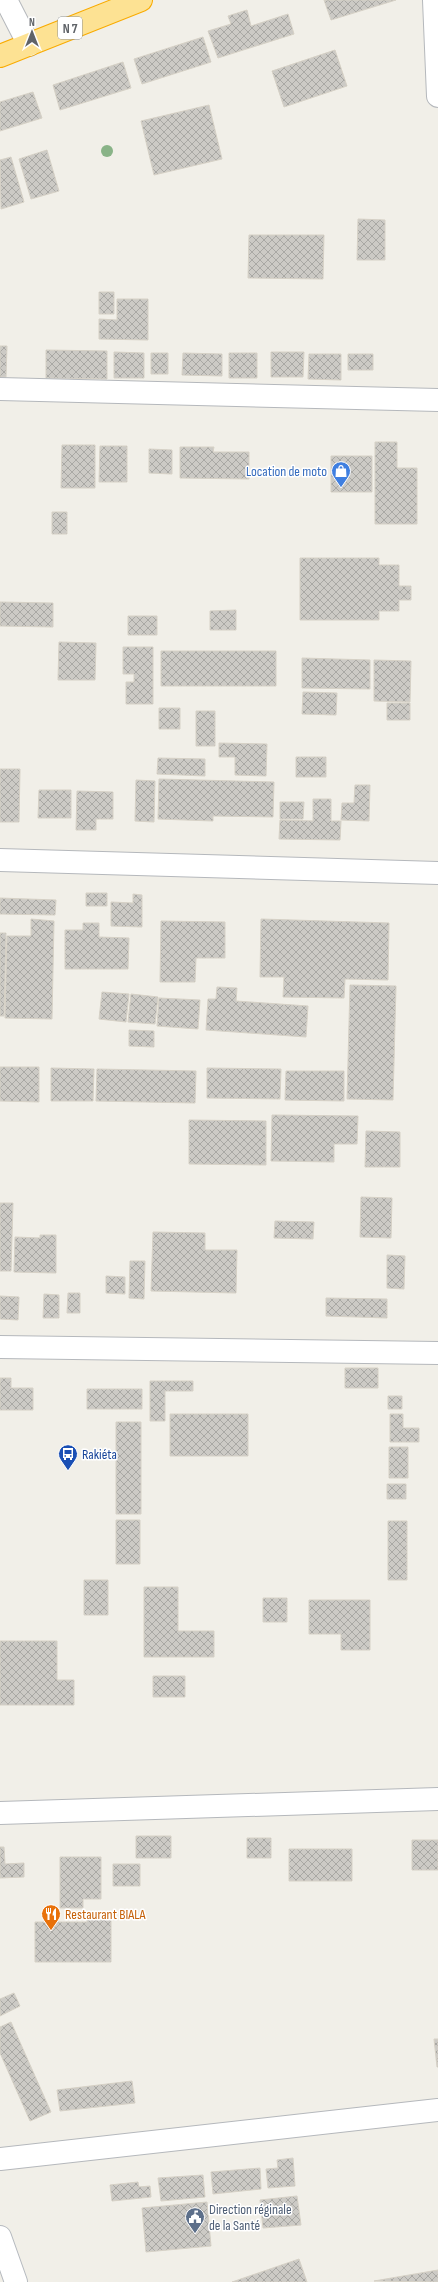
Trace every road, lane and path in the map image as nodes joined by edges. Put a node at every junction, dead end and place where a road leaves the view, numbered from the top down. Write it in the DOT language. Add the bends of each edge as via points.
graph roads {
  1 [pos="6,0"];
  2 [pos="141,0"];
  3 [pos="434,0"];
  4 [pos="29,44"];
  5 [pos="0,56"];
  6 [pos="438,96"];
  7 [pos="0,388"];
  8 [pos="438,400"];
  9 [pos="0,860"];
  10 [pos="438,873"];
  11 [pos="0,1347"];
  12 [pos="438,1353"];
  13 [pos="438,1799"];
  14 [pos="0,1813"];
  15 [pos="438,2110"];
  16 [pos="0,2159"];
  17 [pos="0,2237"];
  18 [pos="16,2282"];
  1 -- 4 [label="street"];
  2 -- 4 [label="highway, N 7"];
  3 -- 6 [label="street"];
  4 -- 5 [label="highway, N 7"];
  7 -- 8 [label="street"];
  9 -- 10 [label="street"];
  11 -- 12 [label="street"];
  13 -- 14 [label="street"];
  15 -- 16 [label="street"];
  17 -- 18 [label="street"];
}
